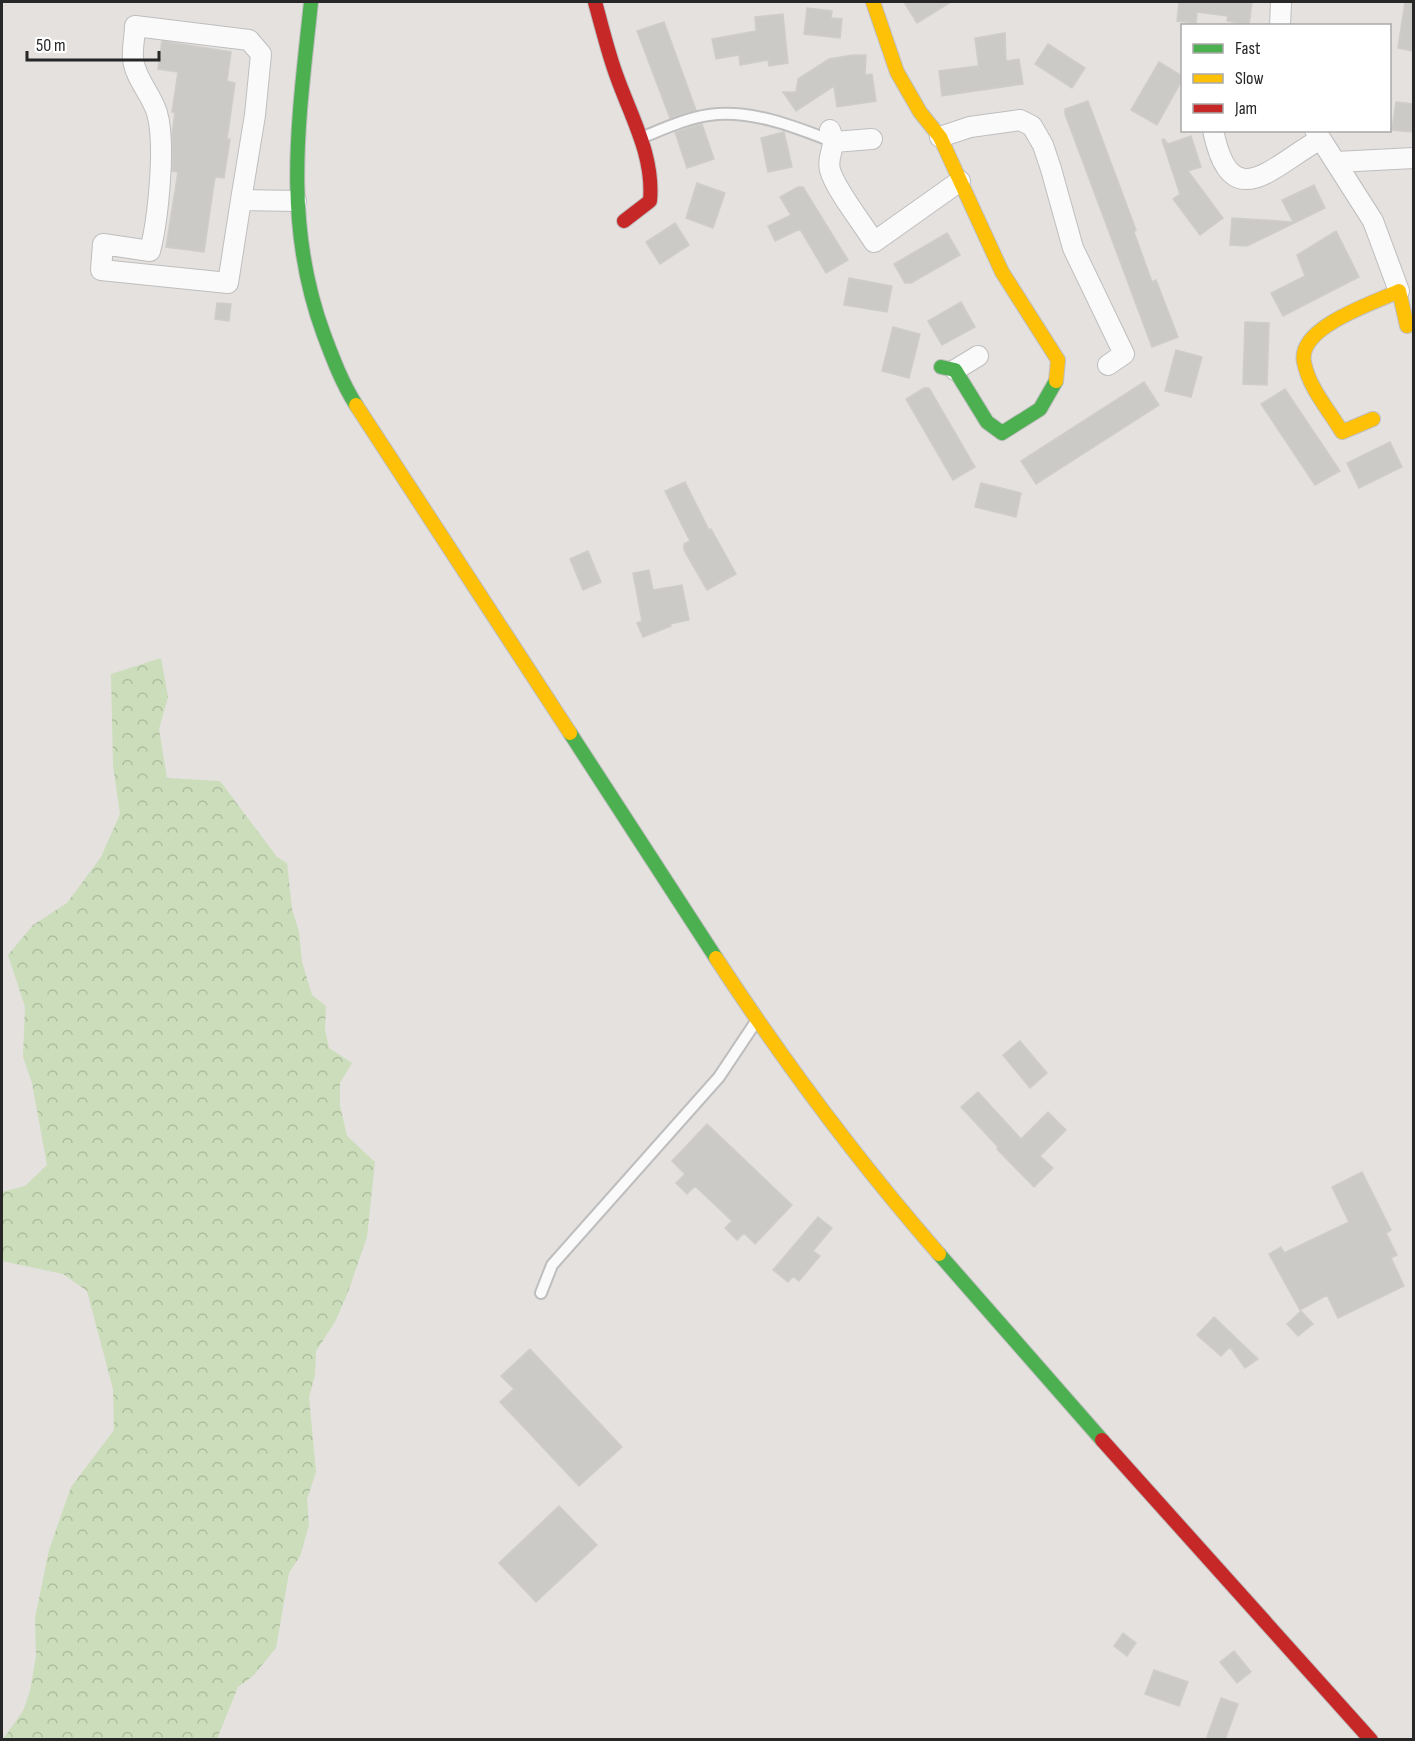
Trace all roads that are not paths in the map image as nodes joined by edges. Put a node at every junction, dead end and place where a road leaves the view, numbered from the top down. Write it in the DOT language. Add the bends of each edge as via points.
graph roads {
  1 [pos="311,2"];
  2 [pos="595,2"];
  3 [pos="873,2"];
  4 [pos="1281,2"];
  5 [pos="1280,24"];
  6 [pos="1214,132"];
  7 [pos="1317,135"];
  8 [pos="832,136"];
  9 [pos="940,137"];
  10 [pos="639,138"];
  11 [pos="872,139"];
  12 [pos="1413,158"];
  13 [pos="1336,162"];
  14 [pos="960,181"];
  15 [pos="241,200"];
  16 [pos="296,201"];
  17 [pos="624,221"];
  18 [pos="1399,291"];
  19 [pos="1407,326"];
  20 [pos="978,356"];
  21 [pos="1108,365"];
  22 [pos="948,368"];
  23 [pos="1373,419"];
  24 [pos="757,1021"];
  25 [pos="541,1293"];
  26 [pos="1371,1740"];
  1 -- 16 [label="street" via="298,131"];
  2 -- 10 [label="street"];
  3 -- 9 [label="street" via="897,72"];
  4 -- 5 [label="street"];
  6 -- 7 [label="street" via="1227,170 1238,179 1251,180 1264,175"];
  7 -- 13 [label="street"];
  8 -- 10 [label="lane" via="748,116 708,115"];
  8 -- 11 [label="street"];
  8 -- 14 [label="street" via="831,173 874,242"];
  9 -- 14 [label="street"];
  9 -- 21 [label="street" via="970,127 1020,120 1032,126 1052,169 1073,248 1124,354"];
  10 -- 17 [label="street" via="654,184 650,201"];
  12 -- 13 [label="street"];
  13 -- 18 [label="street" via="1373,221"];
  14 -- 22 [label="street" via="1002,272 1058,360 1057,379 1040,409 1002,441"];
  15 -- 15 [label="street" via="228,283 101,270 103,244 150,251 153,242 160,133 157,113 132,60 135,26 249,40 261,54"];
  15 -- 16 [label="street"];
  16 -- 24 [label="street" via="305,273 320,327 349,393"];
  18 -- 19 [label="street"];
  18 -- 23 [label="street" via="1312,337 1305,346 1303,361 1309,375 1342,432"];
  20 -- 22 [label="street"];
  24 -- 25 [label="lane" via="719,1077 552,1265"];
  24 -- 26 [label="street" via="831,1124 926,1239 1198,1550"];
}
